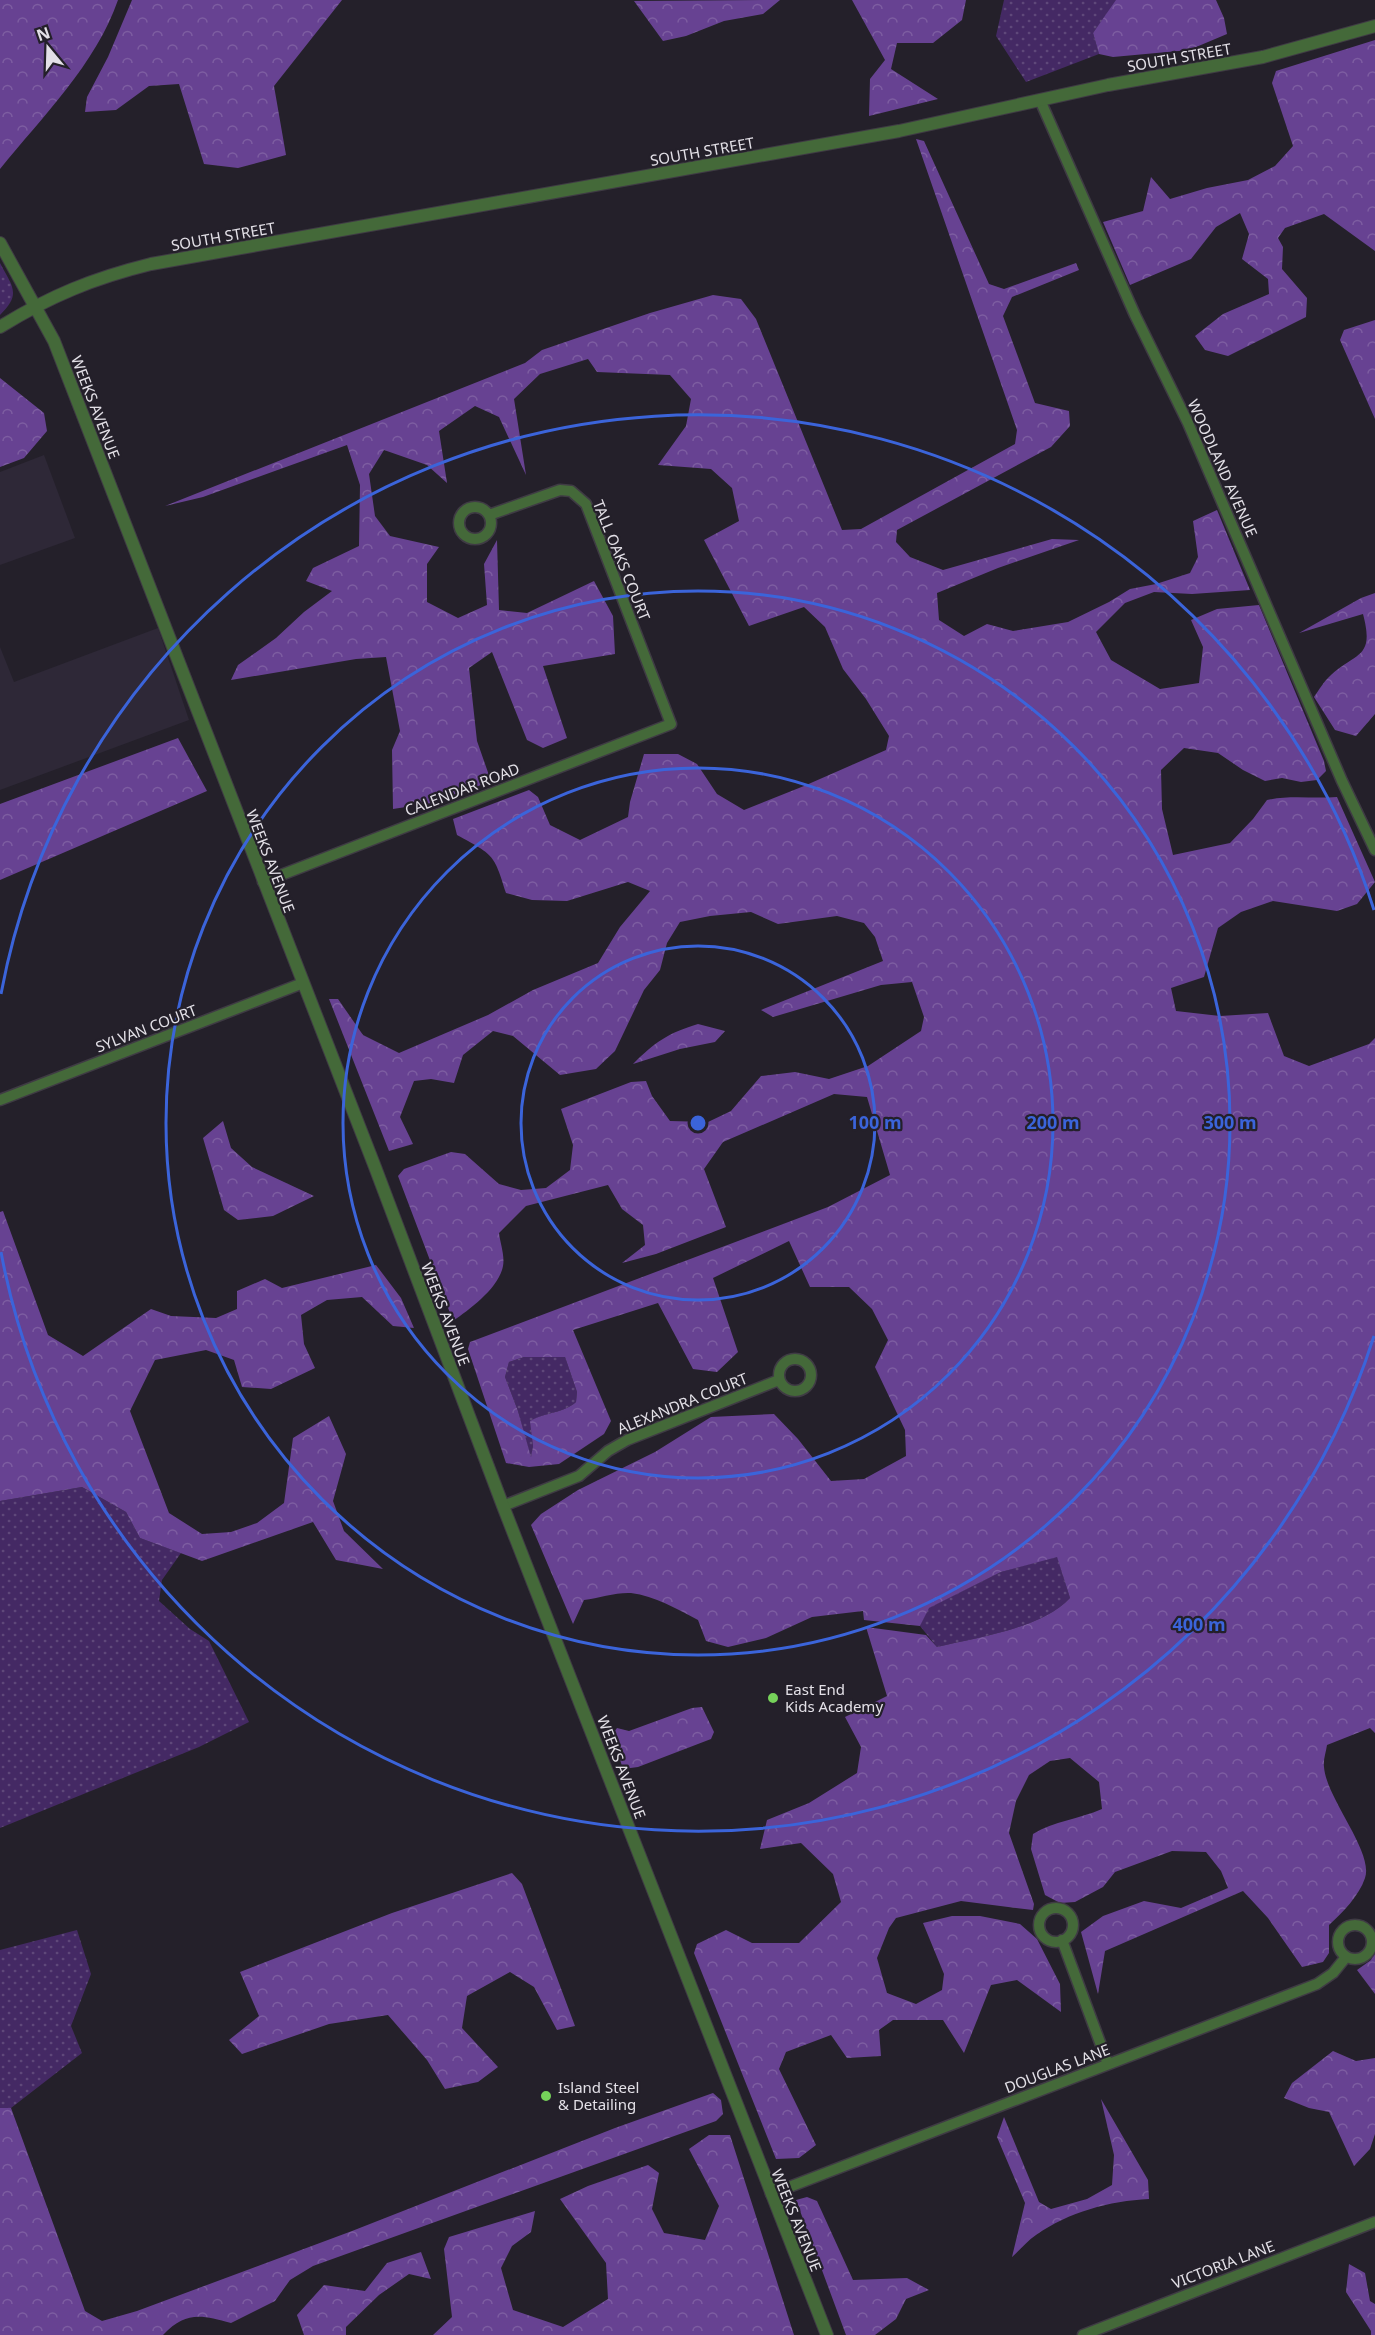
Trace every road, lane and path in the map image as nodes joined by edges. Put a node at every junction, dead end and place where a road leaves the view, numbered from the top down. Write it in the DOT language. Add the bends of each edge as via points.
graph roads {
  1 [pos="1375,26"];
  2 [pos="1040,100"];
  3 [pos="0,243"];
  4 [pos="35,305"];
  5 [pos="0,327"];
  6 [pos="489,515"];
  7 [pos="671,724"];
  8 [pos="1375,850"];
  9 [pos="264,882"];
  10 [pos="303,983"];
  11 [pos="0,1100"];
  12 [pos="779,1380"];
  13 [pos="503,1506"];
  14 [pos="1062,1940"];
  15 [pos="1346,1957"];
  16 [pos="1108,2064"];
  17 [pos="771,2194"];
  18 [pos="1375,2222"];
  19 [pos="827,2335"];
  20 [pos="1083,2335"];
  1 -- 2 [label="street, SOUTH STREET" via="1263,57"];
  2 -- 4 [label="street, SOUTH STREET" via="888,133 151,264 114,273"];
  2 -- 8 [label="street, WOODLAND AVENUE" via="1135,315 1188,423"];
  3 -- 4 [label="street, WEEKS AVENUE"];
  4 -- 5 [label="street, SOUTH STREET"];
  4 -- 9 [label="street, WEEKS AVENUE" via="54,342"];
  6 -- 7 [label="street, TALL OAKS COURT" via="560,490 571,491 586,504"];
  7 -- 9 [label="street, CALENDAR ROAD"];
  9 -- 10 [label="street, WEEKS AVENUE"];
  10 -- 11 [label="street, SYLVAN COURT"];
  10 -- 13 [label="street, WEEKS AVENUE"];
  12 -- 13 [label="street, ALEXANDRA COURT" via="627,1440 579,1476"];
  13 -- 17 [label="street, WEEKS AVENUE"];
  14 -- 16 [label="street"];
  15 -- 16 [label="street, DOUGLAS LANE" via="1317,1984"];
  16 -- 17 [label="street, DOUGLAS LANE"];
  17 -- 19 [label="street, WEEKS AVENUE"];
  18 -- 20 [label="street, VICTORIA LANE"];
}
